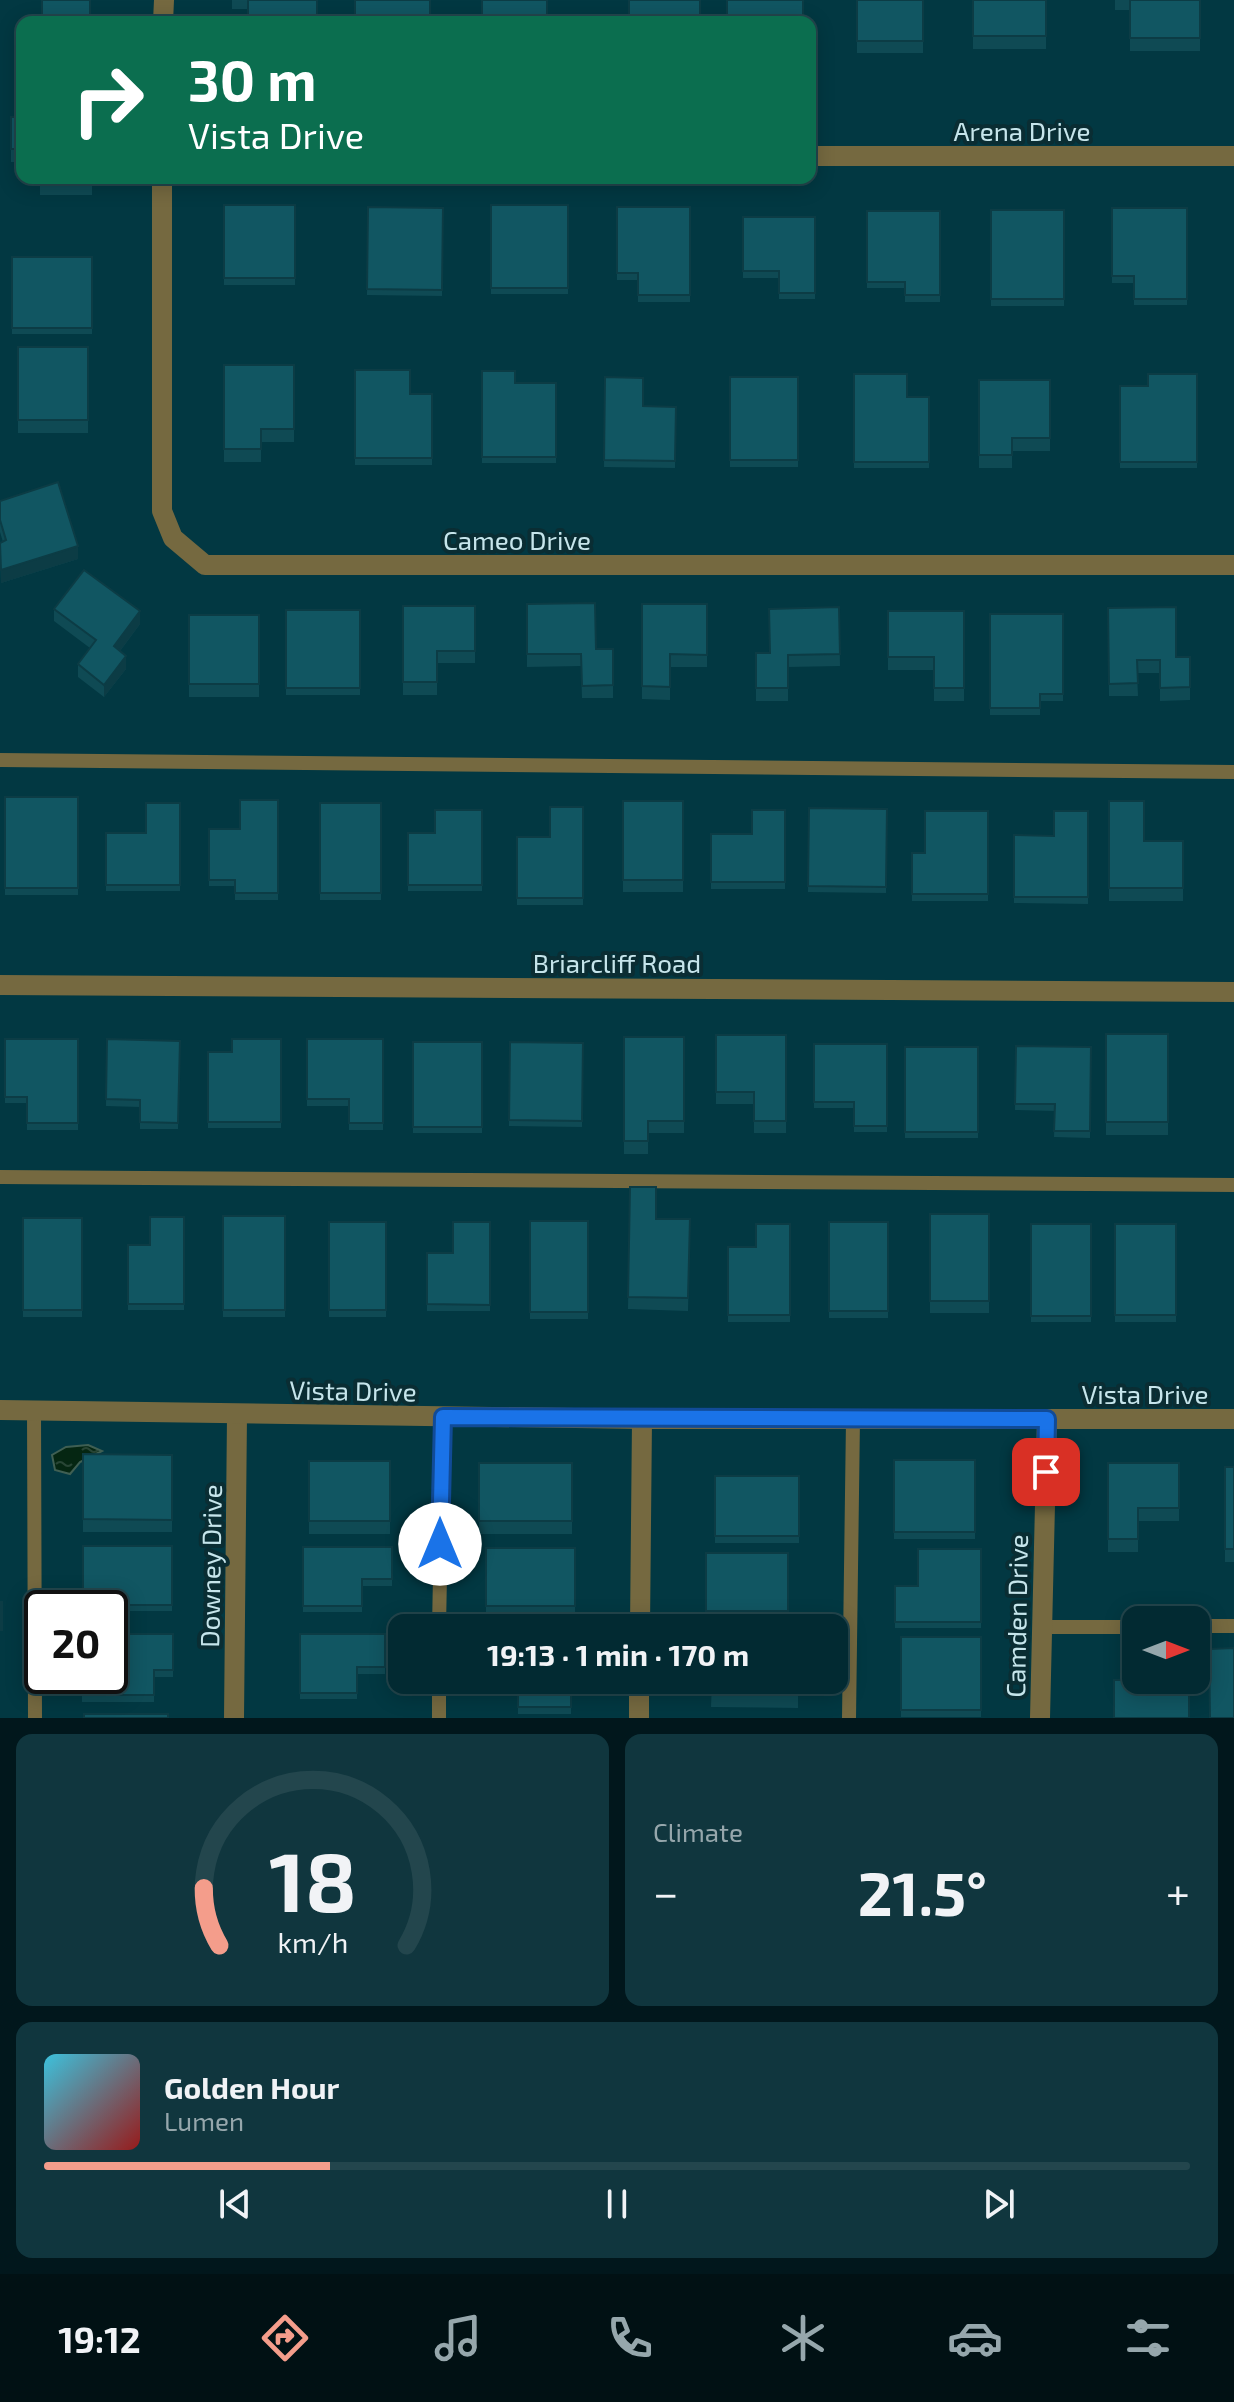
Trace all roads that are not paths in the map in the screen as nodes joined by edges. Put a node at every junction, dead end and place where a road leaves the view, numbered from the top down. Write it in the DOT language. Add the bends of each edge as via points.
graph roads {
  1 [pos="816,156"];
  2 [pos="1234,156"];
  3 [pos="162,184"];
  4 [pos="1234,565"];
  5 [pos="0,760"];
  6 [pos="1234,772"];
  7 [pos="0,985"];
  8 [pos="1234,992"];
  9 [pos="0,1177"];
  10 [pos="1234,1185"];
  11 [pos="0,1410"];
  12 [pos="34,1410"];
  13 [pos="237,1415"];
  14 [pos="443,1417"];
  15 [pos="642,1419"];
  16 [pos="853,1419"];
  17 [pos="1047,1419"];
  18 [pos="1234,1419"];
  19 [pos="439,1614"];
  20 [pos="640,1614"];
  21 [pos="1210,1626"];
  22 [pos="1234,1626"];
  23 [pos="1042,1627"];
  24 [pos="1122,1627"];
  25 [pos="439,1694"];
  26 [pos="639,1694"];
  27 [pos="35,1718"];
  28 [pos="234,1718"];
  29 [pos="439,1718"];
  30 [pos="639,1718"];
  31 [pos="849,1718"];
  32 [pos="1040,1718"];
  1 -- 2 [label="street, Arena Drive"];
  3 -- 4 [label="street, Cameo Drive" via="162,511 173,538 205,565"];
  5 -- 6 [label="lane"];
  7 -- 8 [label="street, Briarcliff Road"];
  9 -- 10 [label="lane"];
  11 -- 12 [label="street, Vista Drive"];
  12 -- 13 [label="street, Vista Drive"];
  12 -- 27 [label="lane"];
  13 -- 14 [label="street, Vista Drive"];
  13 -- 28 [label="street, Downey Drive"];
  14 -- 15 [label="street, Vista Drive"];
  14 -- 19 [label="lane"];
  15 -- 16 [label="street, Vista Drive"];
  15 -- 20 [label="street"];
  16 -- 17 [label="street, Vista Drive"];
  16 -- 31 [label="lane"];
  17 -- 18 [label="street, Vista Drive"];
  17 -- 23 [label="street, Camden Drive"];
  21 -- 22 [label="lane"];
  23 -- 24 [label="lane"];
  23 -- 32 [label="street, Camden Drive"];
  25 -- 29 [label="lane"];
  26 -- 30 [label="street"];
}
